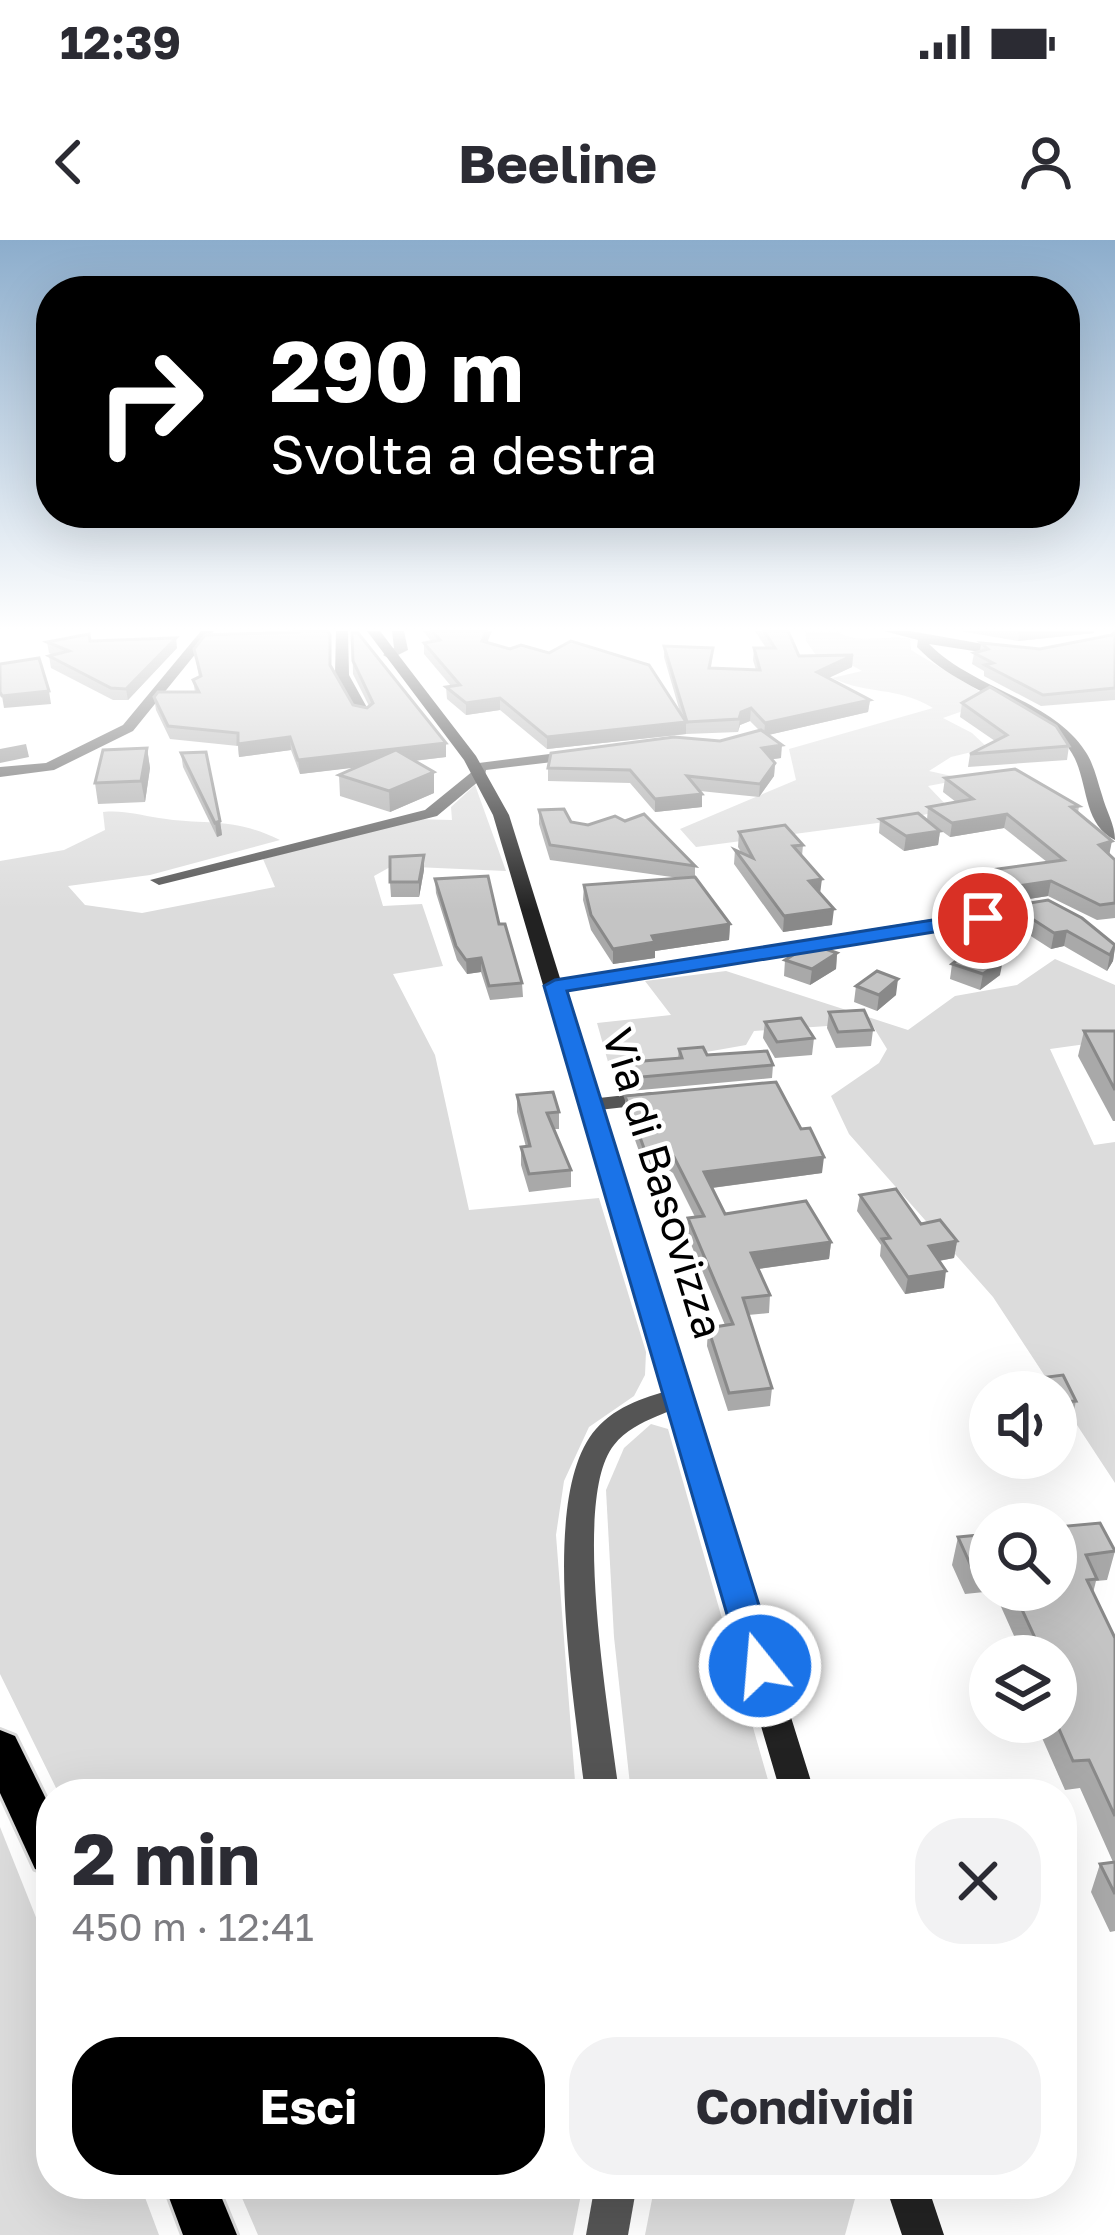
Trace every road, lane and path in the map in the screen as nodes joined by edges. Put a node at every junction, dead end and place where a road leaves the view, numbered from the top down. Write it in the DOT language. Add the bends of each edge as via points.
graph roads {
  1 [pos="131,724"];
  2 [pos="443,724"];
  3 [pos="1047,724"];
  4 [pos="603,753"];
  5 [pos="478,770"];
  6 [pos="0,772"];
  7 [pos="1115,835"];
  8 [pos="159,880"];
  9 [pos="1062,908"];
  10 [pos="555,986"];
  11 [pos="675,1096"];
  12 [pos="590,1105"];
  13 [pos="678,1397"];
  14 [pos="0,1748"];
  15 [pos="601,1779"];
  16 [pos="793,1779"];
  17 [pos="36,1824"];
  18 [pos="196,2199"];
  19 [pos="613,2199"];
  20 [pos="911,2199"];
  21 [pos="211,2235"];
  22 [pos="607,2235"];
  23 [pos="923,2235"];
  1 -- 6 [label="street" via="49,767"];
  2 -- 5 [label="main road, Via di Basovizza"];
  3 -- 7 [label="street" via="1083,754 1095,812"];
  4 -- 5 [label="street"];
  5 -- 8 [label="street" via="430,813"];
  5 -- 10 [label="main road, Via di Basovizza" via="513,850"];
  9 -- 10 [label="street"];
  10 -- 12 [label="main road, Via di Basovizza"];
  11 -- 12 [label="street"];
  12 -- 13 [label="main road, Via di Basovizza"];
  13 -- 15 [label="street" via="620,1423 592,1459 584,1485 583,1575"];
  13 -- 16 [label="main road, Via di Basovizza"];
  14 -- 17 [label="main road"];
  18 -- 21 [label="main road"];
  19 -- 22 [label="street"];
  20 -- 23 [label="main road"];
}
